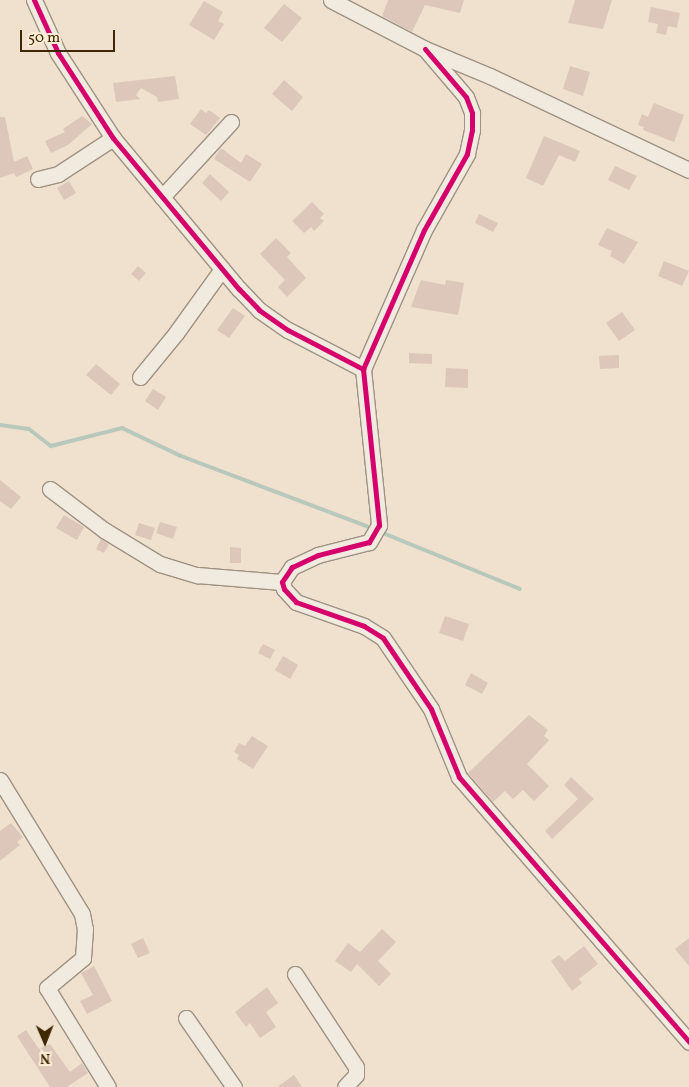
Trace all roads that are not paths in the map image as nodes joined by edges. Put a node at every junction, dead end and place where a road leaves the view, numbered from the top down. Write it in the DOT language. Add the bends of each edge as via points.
graph roads {
  1 [pos="34,0"];
  2 [pos="331,0"];
  3 [pos="425,49"];
  4 [pos="231,122"];
  5 [pos="112,138"];
  6 [pos="689,170"];
  7 [pos="38,179"];
  8 [pos="162,197"];
  9 [pos="222,269"];
  10 [pos="363,369"];
  11 [pos="140,377"];
  12 [pos="50,489"];
  13 [pos="282,582"];
  14 [pos="0,780"];
  15 [pos="295,974"];
  16 [pos="186,1018"];
  17 [pos="689,1042"];
  18 [pos="108,1087"];
  19 [pos="234,1087"];
  20 [pos="345,1087"];
  1 -- 5 [label="street" via="58,53"];
  2 -- 3 [label="street"];
  3 -- 6 [label="street" via="490,76"];
  3 -- 10 [label="street" via="466,97 472,113 467,154 424,230"];
  4 -- 8 [label="street"];
  5 -- 7 [label="street" via="58,174"];
  5 -- 8 [label="street"];
  8 -- 9 [label="street"];
  9 -- 10 [label="street" via="259,310 288,330"];
  9 -- 11 [label="street"];
  10 -- 13 [label="street" via="379,525 369,542 302,561 292,567"];
  12 -- 13 [label="street" via="104,530 160,564 196,575"];
  13 -- 17 [label="street" via="286,594 296,602 364,626 383,638 431,709 459,777"];
  14 -- 18 [label="street" via="82,914 85,929 83,958 46,988"];
  15 -- 20 [label="street" via="356,1067 356,1074"];
  16 -- 19 [label="street"];
}
